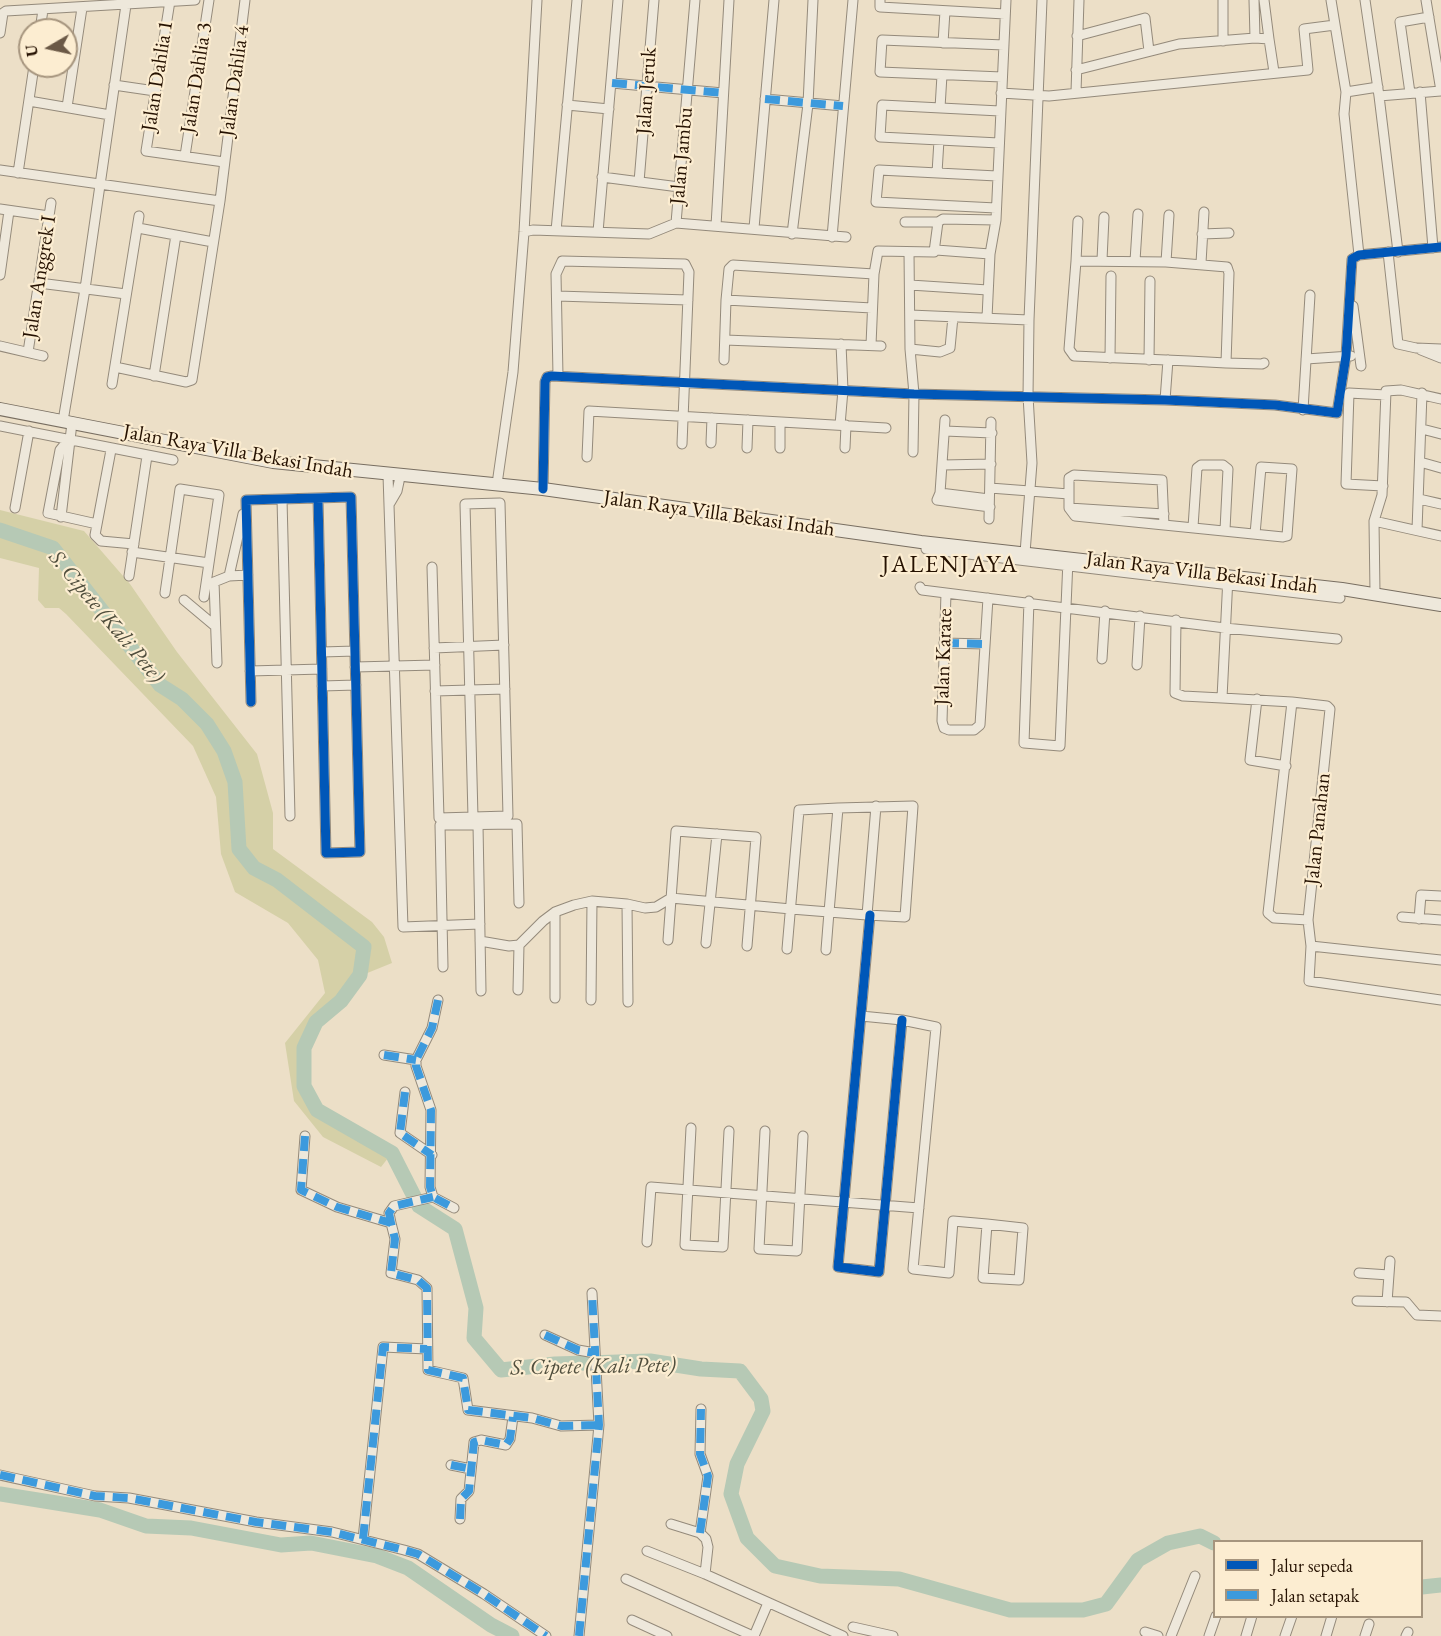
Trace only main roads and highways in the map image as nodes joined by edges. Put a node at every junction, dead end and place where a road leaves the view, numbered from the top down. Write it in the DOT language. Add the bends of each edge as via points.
graph roads {
  1 [pos="0,409"];
  2 [pos="1441,605"];
  1 -- 2 [label="main road, Jalan Raya Villa Bekasi Indah" via="273,462 543,489 1068,561 1228,581 1375,593"];
}
